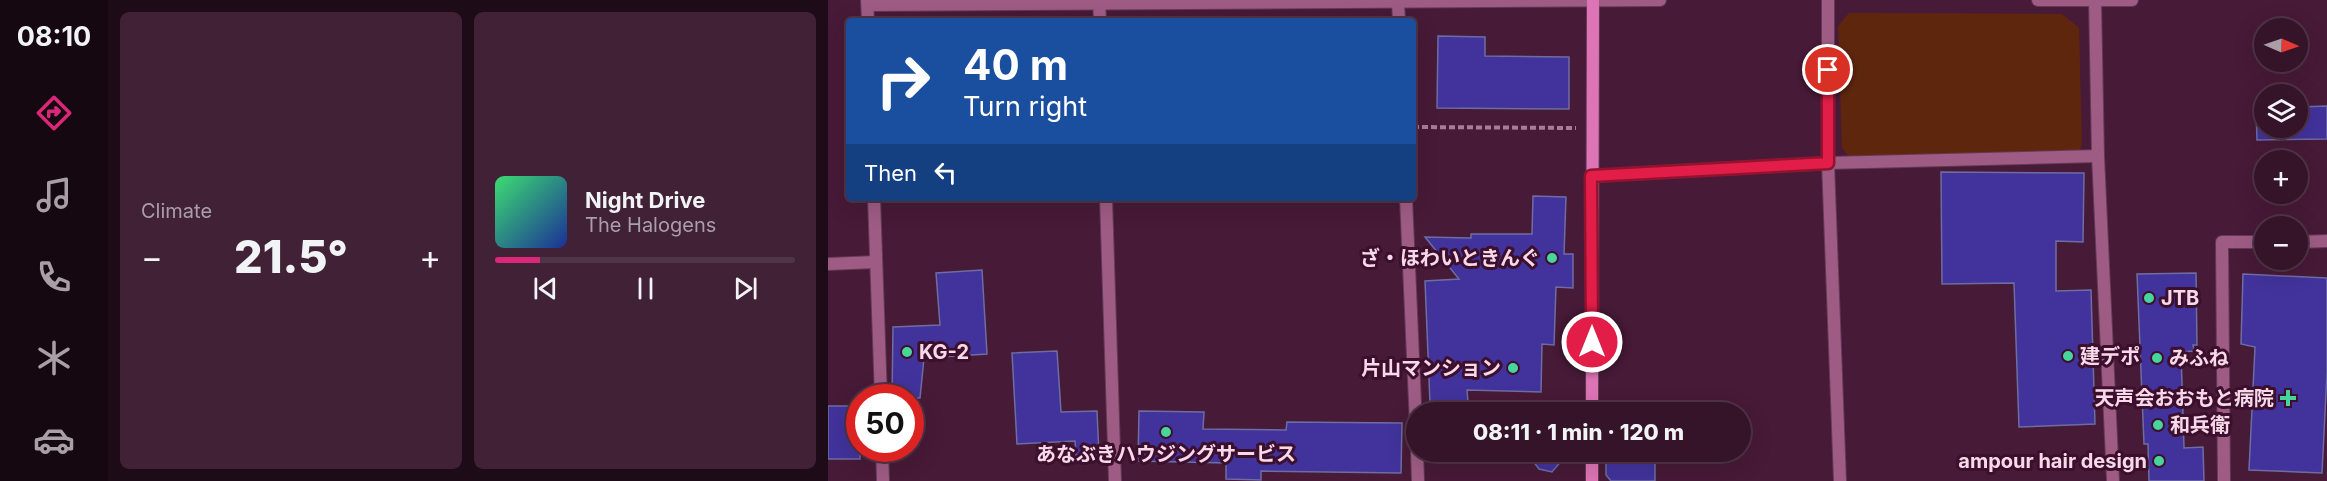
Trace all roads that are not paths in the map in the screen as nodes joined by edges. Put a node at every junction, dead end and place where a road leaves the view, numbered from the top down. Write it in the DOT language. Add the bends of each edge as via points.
graph roads {
  1 [pos="1593,0"];
  2 [pos="1660,0"];
  3 [pos="1828,0"];
  4 [pos="2038,0"];
  5 [pos="2095,0"];
  6 [pos="2133,0"];
  7 [pos="1099,2"];
  8 [pos="1398,2"];
  9 [pos="868,3"];
  10 [pos="1100,18"];
  11 [pos="1399,18"];
  12 [pos="2098,156"];
  13 [pos="1828,163"];
  14 [pos="1591,176"];
  15 [pos="874,201"];
  16 [pos="1106,201"];
  17 [pos="1406,201"];
  18 [pos="2327,241"];
  19 [pos="2254,242"];
  20 [pos="2308,242"];
  21 [pos="876,262"];
  22 [pos="828,264"];
  23 [pos="880,384"];
  24 [pos="1415,402"];
  25 [pos="1592,402"];
  26 [pos="882,462"];
  27 [pos="1417,462"];
  28 [pos="1592,462"];
  29 [pos="883,481"];
  30 [pos="1115,481"];
  31 [pos="1418,481"];
  32 [pos="1592,481"];
  33 [pos="1840,481"];
  34 [pos="2113,481"];
  35 [pos="2224,481"];
  1 -- 2 [label="street"];
  1 -- 8 [label="street"];
  1 -- 14 [label="main road"];
  3 -- 13 [label="street"];
  4 -- 5 [label="street"];
  5 -- 6 [label="street"];
  5 -- 12 [label="street"];
  7 -- 8 [label="street"];
  7 -- 9 [label="street"];
  7 -- 10 [label="street"];
  8 -- 11 [label="street"];
  12 -- 13 [label="street"];
  12 -- 34 [label="street"];
  13 -- 14 [label="street"];
  13 -- 33 [label="street"];
  14 -- 25 [label="main road"];
  15 -- 21 [label="street"];
  16 -- 30 [label="street"];
  17 -- 24 [label="street"];
  18 -- 20 [label="street"];
  19 -- 35 [label="street" via="2222,242"];
  21 -- 22 [label="street"];
  21 -- 23 [label="street"];
  26 -- 29 [label="street"];
  27 -- 31 [label="street"];
  28 -- 32 [label="main road"];
}
